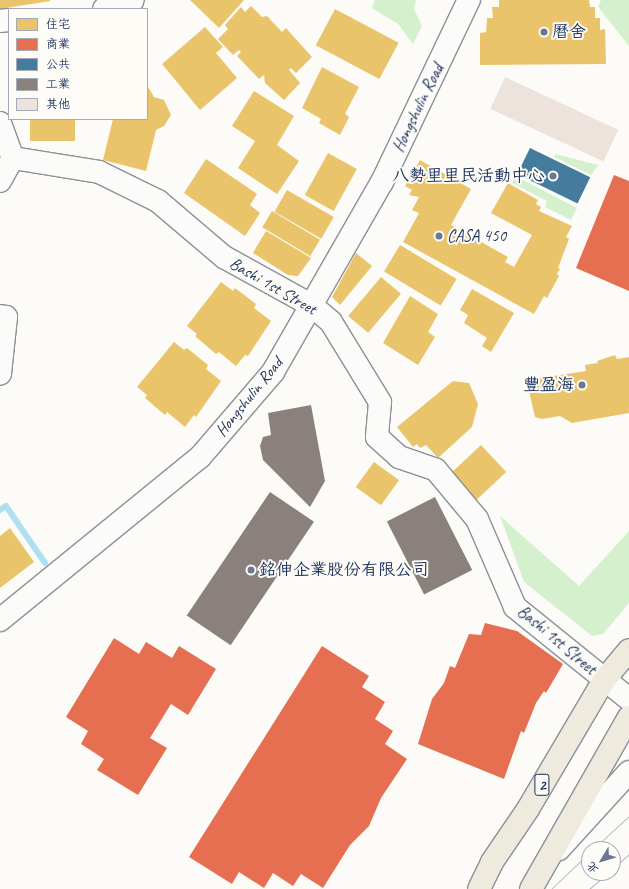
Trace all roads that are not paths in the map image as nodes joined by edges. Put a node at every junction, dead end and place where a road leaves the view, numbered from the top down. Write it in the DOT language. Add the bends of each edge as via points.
graph roads {
  1 [pos="133,0"];
  2 [pos="469,0"];
  3 [pos="107,8"];
  4 [pos="0,123"];
  5 [pos="13,158"];
  6 [pos="0,181"];
  7 [pos="311,305"];
  8 [pos="0,316"];
  9 [pos="0,374"];
  10 [pos="0,620"];
  11 [pos="629,650"];
  12 [pos="604,680"];
  13 [pos="629,699"];
  14 [pos="629,717"];
  15 [pos="629,772"];
  16 [pos="541,869"];
  17 [pos="478,889"];
  18 [pos="531,889"];
  1 -- 3 [label="street"];
  2 -- 7 [label="street, Hongshulin Road" via="382,182"];
  4 -- 5 [label="street"];
  5 -- 6 [label="street"];
  5 -- 7 [label="street, Bashi 1st Street" via="99,172 158,202 224,257"];
  7 -- 10 [label="street, Hongshulin Road" via="273,372 200,457"];
  7 -- 12 [label="street, Bashi 1st Street" via="331,322 380,402 377,437 398,457 436,470 477,519 515,607"];
  8 -- 9 [label="street" via="6,317"];
  11 -- 12 [label="main road, 2"];
  12 -- 13 [label="street, Bashi 1st Street"];
  12 -- 17 [label="main road, 2"];
  14 -- 16 [label="main road"];
  15 -- 16 [label="street"];
  16 -- 18 [label="main road"];
}
